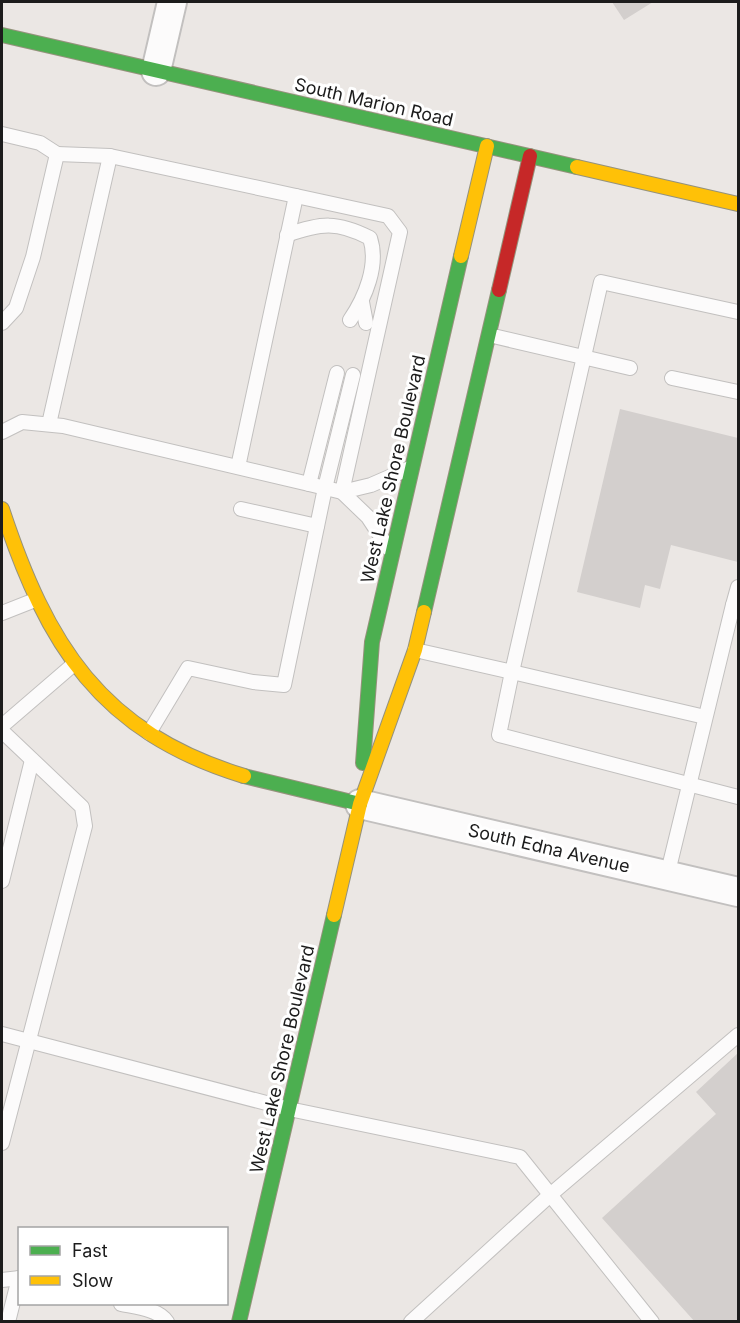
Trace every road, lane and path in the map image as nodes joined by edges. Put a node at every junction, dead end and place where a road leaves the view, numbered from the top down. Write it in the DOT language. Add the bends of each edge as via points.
graph roads {
  1 [pos="172,2"];
  2 [pos="2,35"];
  3 [pos="156,71"];
  4 [pos="2,134"];
  5 [pos="487,146"];
  6 [pos="57,154"];
  7 [pos="110,156"];
  8 [pos="530,156"];
  9 [pos="296,196"];
  10 [pos="738,204"];
  11 [pos="287,235"];
  12 [pos="362,302"];
  13 [pos="738,312"];
  14 [pos="350,320"];
  15 [pos="2,323"];
  16 [pos="366,323"];
  17 [pos="489,335"];
  18 [pos="583,357"];
  19 [pos="630,368"];
  20 [pos="337,373"];
  21 [pos="353,375"];
  22 [pos="672,378"];
  23 [pos="738,392"];
  24 [pos="49,424"];
  25 [pos="2,432"];
  26 [pos="238,467"];
  27 [pos="412,467"];
  28 [pos="309,484"];
  29 [pos="325,488"];
  30 [pos="342,492"];
  31 [pos="2,509"];
  32 [pos="242,509"];
  33 [pos="317,526"];
  34 [pos="392,554"];
  35 [pos="738,586"];
  36 [pos="35,600"];
  37 [pos="736,606"];
  38 [pos="2,613"];
  39 [pos="415,650"];
  40 [pos="76,662"];
  41 [pos="512,672"];
  42 [pos="705,717"];
  43 [pos="2,726"];
  44 [pos="2,731"];
  45 [pos="149,733"];
  46 [pos="32,760"];
  47 [pos="688,784"];
  48 [pos="738,797"];
  49 [pos="360,804"];
  50 [pos="667,876"];
  51 [pos="2,880"];
  52 [pos="738,892"];
  53 [pos="2,1034"];
  54 [pos="738,1035"];
  55 [pos="28,1042"];
  56 [pos="289,1109"];
  57 [pos="2,1143"];
  58 [pos="550,1195"];
  59 [pos="18,1278"];
  60 [pos="2,1280"];
  61 [pos="18,1282"];
  62 [pos="124,1305"];
  63 [pos="155,1316"];
  64 [pos="8,1322"];
  65 [pos="167,1322"];
  66 [pos="239,1322"];
  67 [pos="411,1322"];
  68 [pos="652,1322"];
  1 -- 3 [label="street"];
  2 -- 3 [label="street, South Marion Road"];
  3 -- 5 [label="street, South Marion Road"];
  4 -- 6 [label="lane" via="40,143"];
  5 -- 8 [label="street, South Marion Road"];
  5 -- 27 [label="street, West Lake Shore Boulevard"];
  6 -- 7 [label="lane"];
  6 -- 15 [label="lane" via="33,257 16,308"];
  7 -- 9 [label="lane"];
  7 -- 24 [label="lane"];
  8 -- 10 [label="street, South Marion Road"];
  8 -- 17 [label="street, West Lake Shore Boulevard"];
  9 -- 11 [label="lane"];
  9 -- 30 [label="lane" via="388,216 400,232"];
  11 -- 12 [label="lane" via="322,223 370,238 372,265"];
  11 -- 26 [label="lane"];
  12 -- 14 [label="lane"];
  12 -- 16 [label="lane"];
  13 -- 18 [label="lane" via="600,282"];
  17 -- 18 [label="lane"];
  17 -- 39 [label="street, West Lake Shore Boulevard"];
  18 -- 19 [label="lane"];
  18 -- 41 [label="lane"];
  20 -- 28 [label="lane"];
  21 -- 29 [label="lane"];
  22 -- 23 [label="lane"];
  24 -- 25 [label="lane" via="22,422"];
  24 -- 26 [label="lane"];
  26 -- 28 [label="lane"];
  27 -- 30 [label="lane" via="371,485"];
  27 -- 34 [label="street, West Lake Shore Boulevard"];
  28 -- 29 [label="lane"];
  29 -- 30 [label="lane"];
  29 -- 33 [label="lane"];
  30 -- 34 [label="lane" via="368,517"];
  31 -- 36 [label="street"];
  32 -- 33 [label="lane"];
  33 -- 45 [label="lane" via="284,685 188,668"];
  34 -- 49 [label="street, West Lake Shore Boulevard" via="372,642"];
  35 -- 37 [label="lane"];
  36 -- 38 [label="lane"];
  36 -- 40 [label="street" via="63,648"];
  37 -- 42 [label="lane"];
  39 -- 41 [label="lane"];
  39 -- 49 [label="street, West Lake Shore Boulevard"];
  40 -- 43 [label="lane"];
  40 -- 45 [label="street" via="95,688"];
  41 -- 42 [label="lane"];
  41 -- 47 [label="lane" via="499,735"];
  42 -- 47 [label="lane"];
  44 -- 46 [label="lane"];
  45 -- 49 [label="street" via="185,754 243,776"];
  46 -- 51 [label="lane"];
  46 -- 55 [label="lane" via="82,807 85,826"];
  47 -- 48 [label="lane"];
  47 -- 50 [label="lane"];
  49 -- 50 [label="street, South Edna Avenue"];
  49 -- 56 [label="street, West Lake Shore Boulevard"];
  50 -- 52 [label="street, South Edna Avenue"];
  53 -- 55 [label="lane"];
  54 -- 58 [label="lane"];
  55 -- 56 [label="lane"];
  55 -- 57 [label="lane"];
  56 -- 58 [label="lane" via="520,1157"];
  56 -- 66 [label="street, West Lake Shore Boulevard"];
  58 -- 67 [label="lane"];
  58 -- 68 [label="lane"];
  59 -- 60 [label="lane"];
  61 -- 64 [label="lane"];
  62 -- 63 [label="lane"];
  63 -- 65 [label="lane" via="164,1317"];
}
